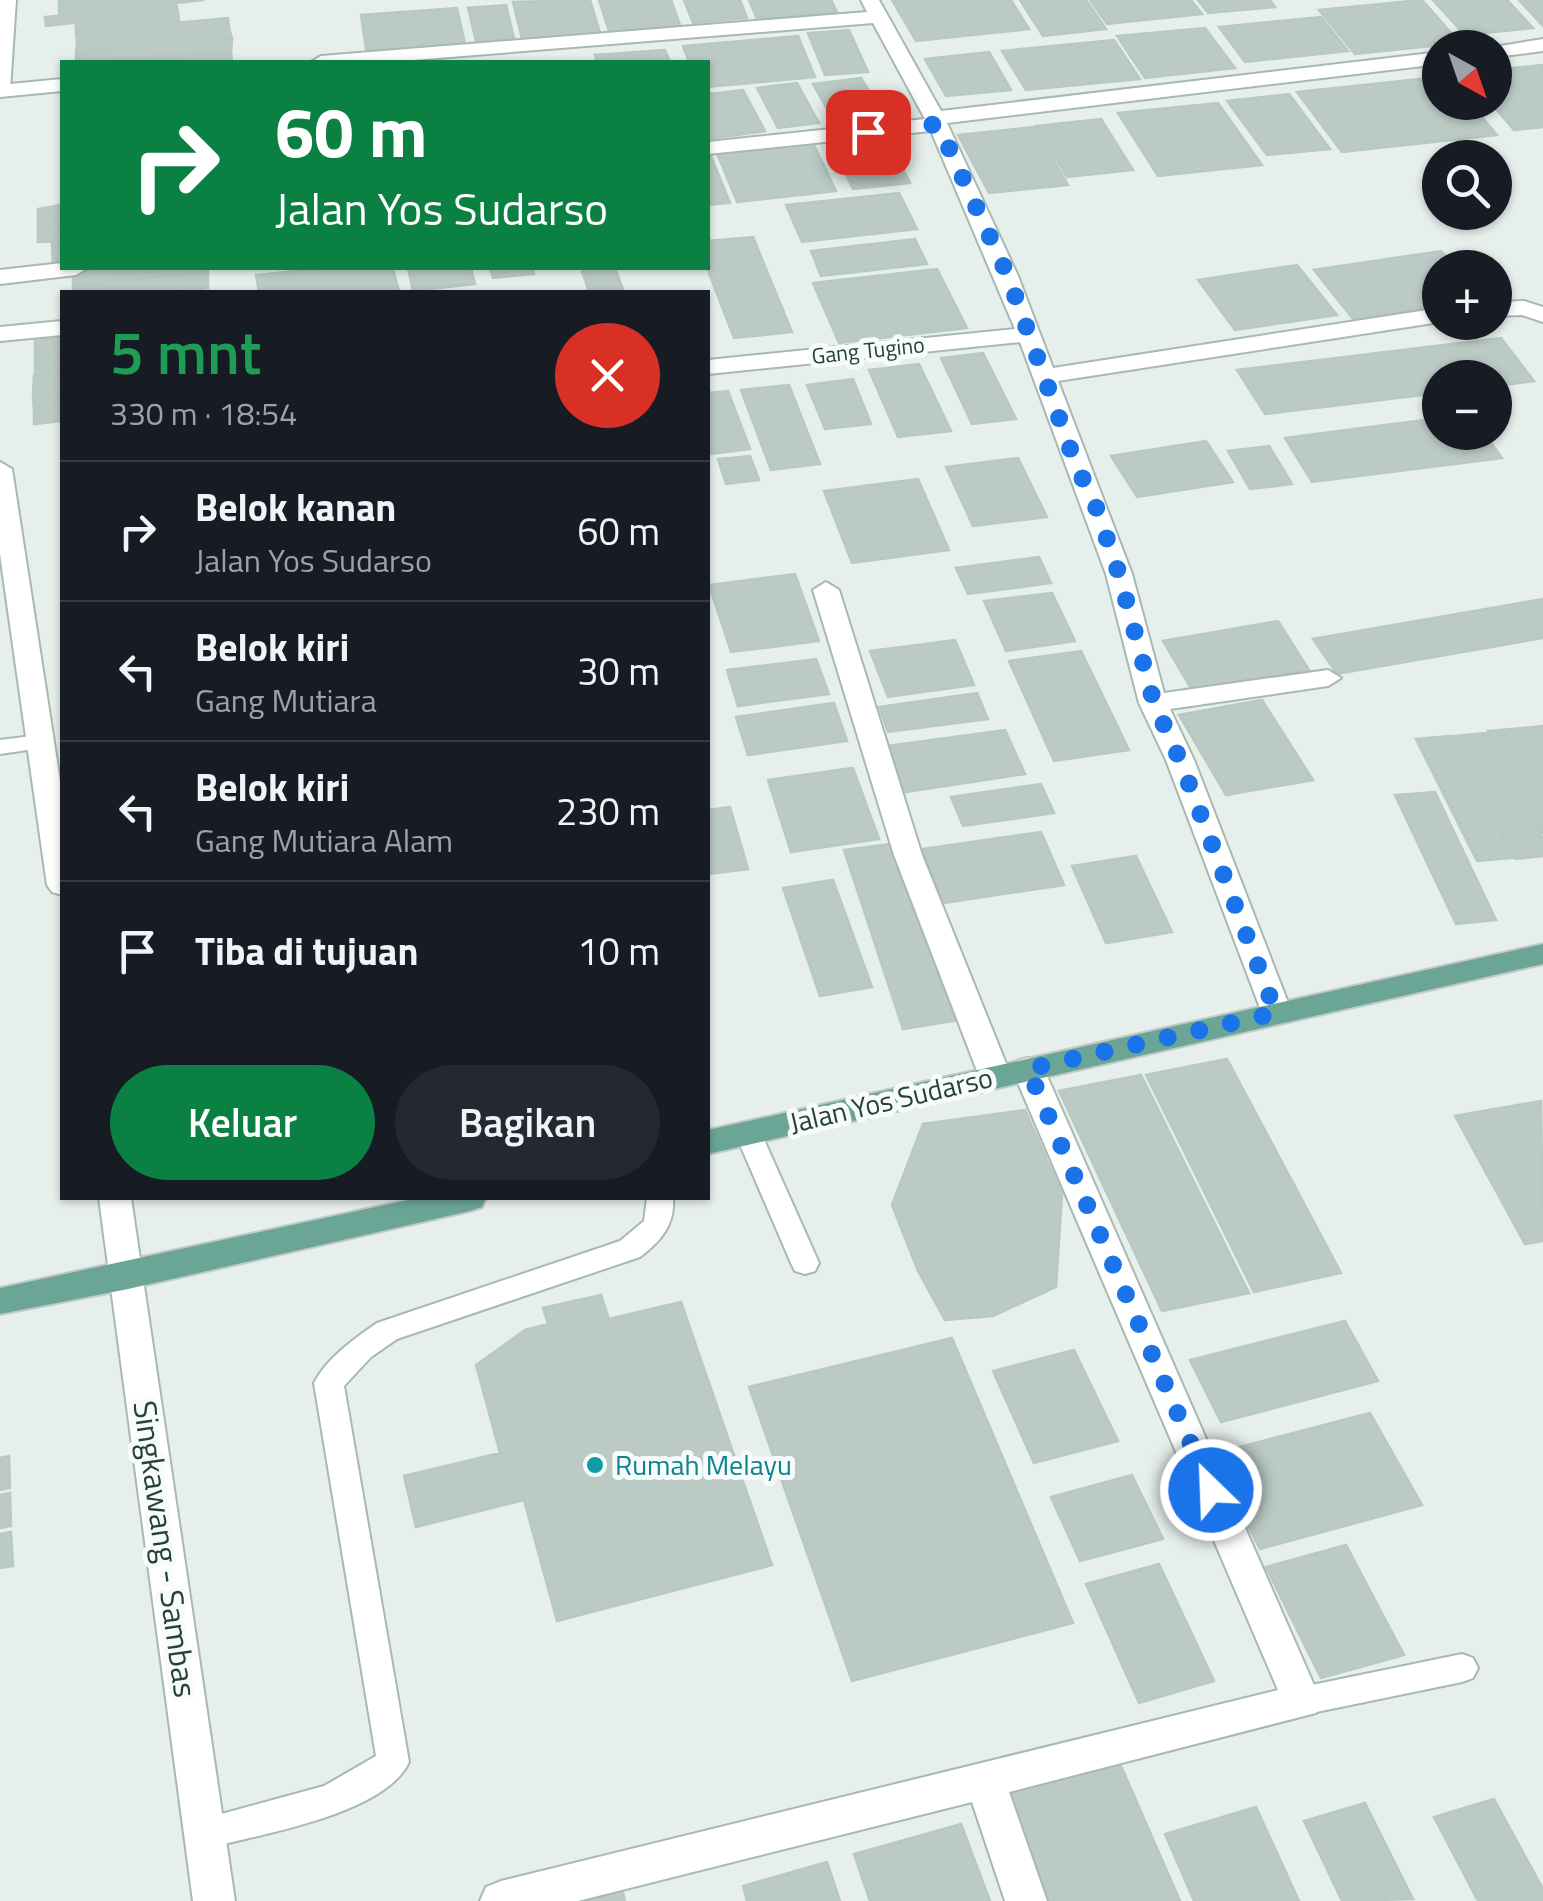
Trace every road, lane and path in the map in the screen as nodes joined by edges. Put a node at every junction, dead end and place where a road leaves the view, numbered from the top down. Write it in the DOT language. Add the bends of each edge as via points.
graph roads {
  1 [pos="7,0"];
  2 [pos="874,8"];
  3 [pos="1543,46"];
  4 [pos="1512,49"];
  5 [pos="2,56"];
  6 [pos="342,60"];
  7 [pos="1422,60"];
  8 [pos="60,85"];
  9 [pos="0,90"];
  10 [pos="936,121"];
  11 [pos="710,148"];
  12 [pos="60,270"];
  13 [pos="0,276"];
  14 [pos="1512,308"];
  15 [pos="1543,315"];
  16 [pos="1422,317"];
  17 [pos="60,328"];
  18 [pos="0,334"];
  19 [pos="1029,334"];
  20 [pos="710,367"];
  21 [pos="1044,376"];
  22 [pos="0,469"];
  23 [pos="826,590"];
  24 [pos="1328,678"];
  25 [pos="1154,703"];
  26 [pos="40,742"];
  27 [pos="0,747"];
  28 [pos="60,872"];
  29 [pos="1543,954"];
  30 [pos="1276,1013"];
  31 [pos="1012,1073"];
  32 [pos="748,1133"];
  33 [pos="710,1142"];
  34 [pos="115,1200"];
  35 [pos="461,1200"];
  36 [pos="660,1200"];
  37 [pos="805,1264"];
  38 [pos="128,1276"];
  39 [pos="0,1301"];
  40 [pos="1462,1668"];
  41 [pos="1302,1700"];
  42 [pos="985,1780"];
  43 [pos="204,1833"];
  44 [pos="214,1901"];
  45 [pos="501,1901"];
  46 [pos="1026,1901"];
  1 -- 5 [label="street"];
  2 -- 6 [label="street"];
  2 -- 10 [label="street"];
  3 -- 4 [label="street"];
  5 -- 9 [label="street"];
  7 -- 10 [label="street"];
  8 -- 9 [label="street"];
  10 -- 11 [label="street"];
  10 -- 19 [label="street"];
  12 -- 13 [label="street"];
  14 -- 15 [label="street"];
  16 -- 21 [label="street"];
  17 -- 18 [label="street"];
  19 -- 20 [label="street, Gang Tugino"];
  19 -- 21 [label="street"];
  21 -- 25 [label="street" via="1119,574"];
  22 -- 26 [label="street"];
  23 -- 31 [label="street" via="908,855"];
  24 -- 25 [label="street"];
  25 -- 30 [label="street"];
  26 -- 27 [label="lane"];
  26 -- 28 [label="street"];
  29 -- 30 [label="main road, Jalan Yos Sudarso"];
  30 -- 31 [label="main road, Jalan Yos Sudarso"];
  31 -- 32 [label="main road, Jalan Yos Sudarso"];
  31 -- 41 [label="street"];
  32 -- 33 [label="main road, Jalan Yos Sudarso"];
  32 -- 37 [label="lane"];
  34 -- 38 [label="street, Singkawang - Sambas"];
  35 -- 38 [label="main road"];
  36 -- 43 [label="lane" via="656,1230 630,1249 388,1331 329,1383 393,1762 352,1791"];
  38 -- 39 [label="main road"];
  38 -- 43 [label="street, Singkawang - Sambas"];
  40 -- 41 [label="lane"];
  41 -- 42 [label="street"];
  42 -- 45 [label="street"];
  42 -- 46 [label="street"];
  43 -- 44 [label="street, Singkawang - Sambas"];
}
